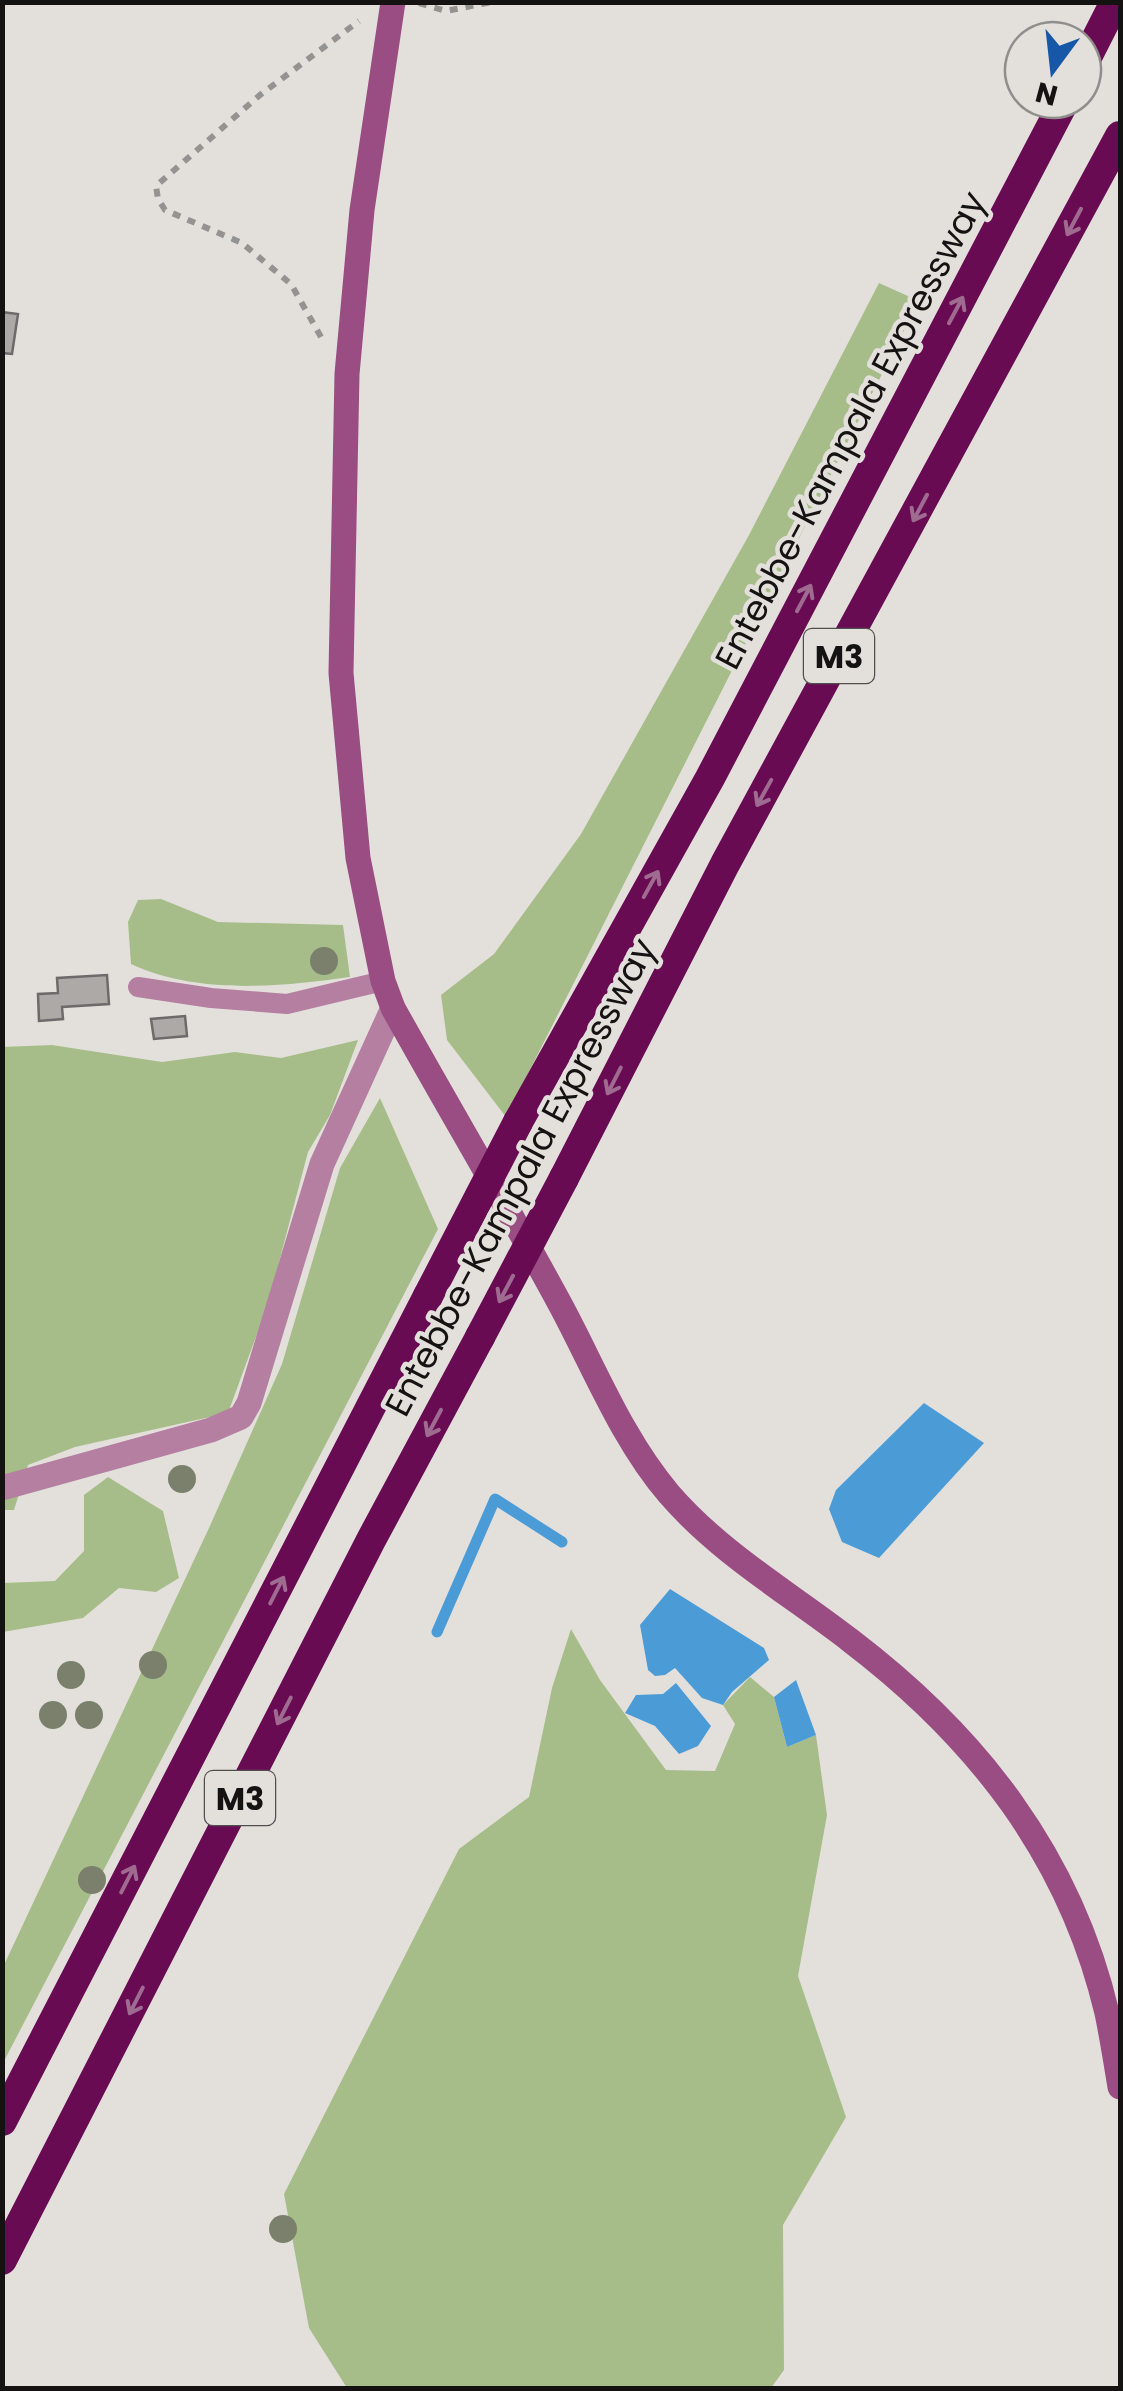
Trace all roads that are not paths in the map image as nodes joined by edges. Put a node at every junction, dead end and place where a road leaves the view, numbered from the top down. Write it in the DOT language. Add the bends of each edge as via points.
graph roads {
  1 [pos="392,2"];
  2 [pos="1115,2"];
  3 [pos="1103,26"];
  4 [pos="1055,120"];
  5 [pos="1120,136"];
  6 [pos="383,981"];
  7 [pos="138,987"];
  8 [pos="392,1008"];
  9 [pos="2,1488"];
  10 [pos="1120,2088"];
  11 [pos="2,2121"];
  12 [pos="2,2260"];
  1 -- 6 [label="main road" via="347,374 341,673 358,858"];
  2 -- 3 [label="highway"];
  11 -- 4 [label="highway, Entebbe-Kampala Expressway / M3, one-way, bridge" via="518,1122 710,778"];
  5 -- 12 [label="highway, Entebbe-Kampala Expressway / M3, one-way, bridge" via="725,864"];
  6 -- 7 [label="lane" via="287,1004"];
  6 -- 8 [label="main road"];
  8 -- 9 [label="street" via="322,1164 241,1417"];
  8 -- 10 [label="main road" via="668,1493 749,1568 907,1684 1035,1835 1086,1946"];
}
